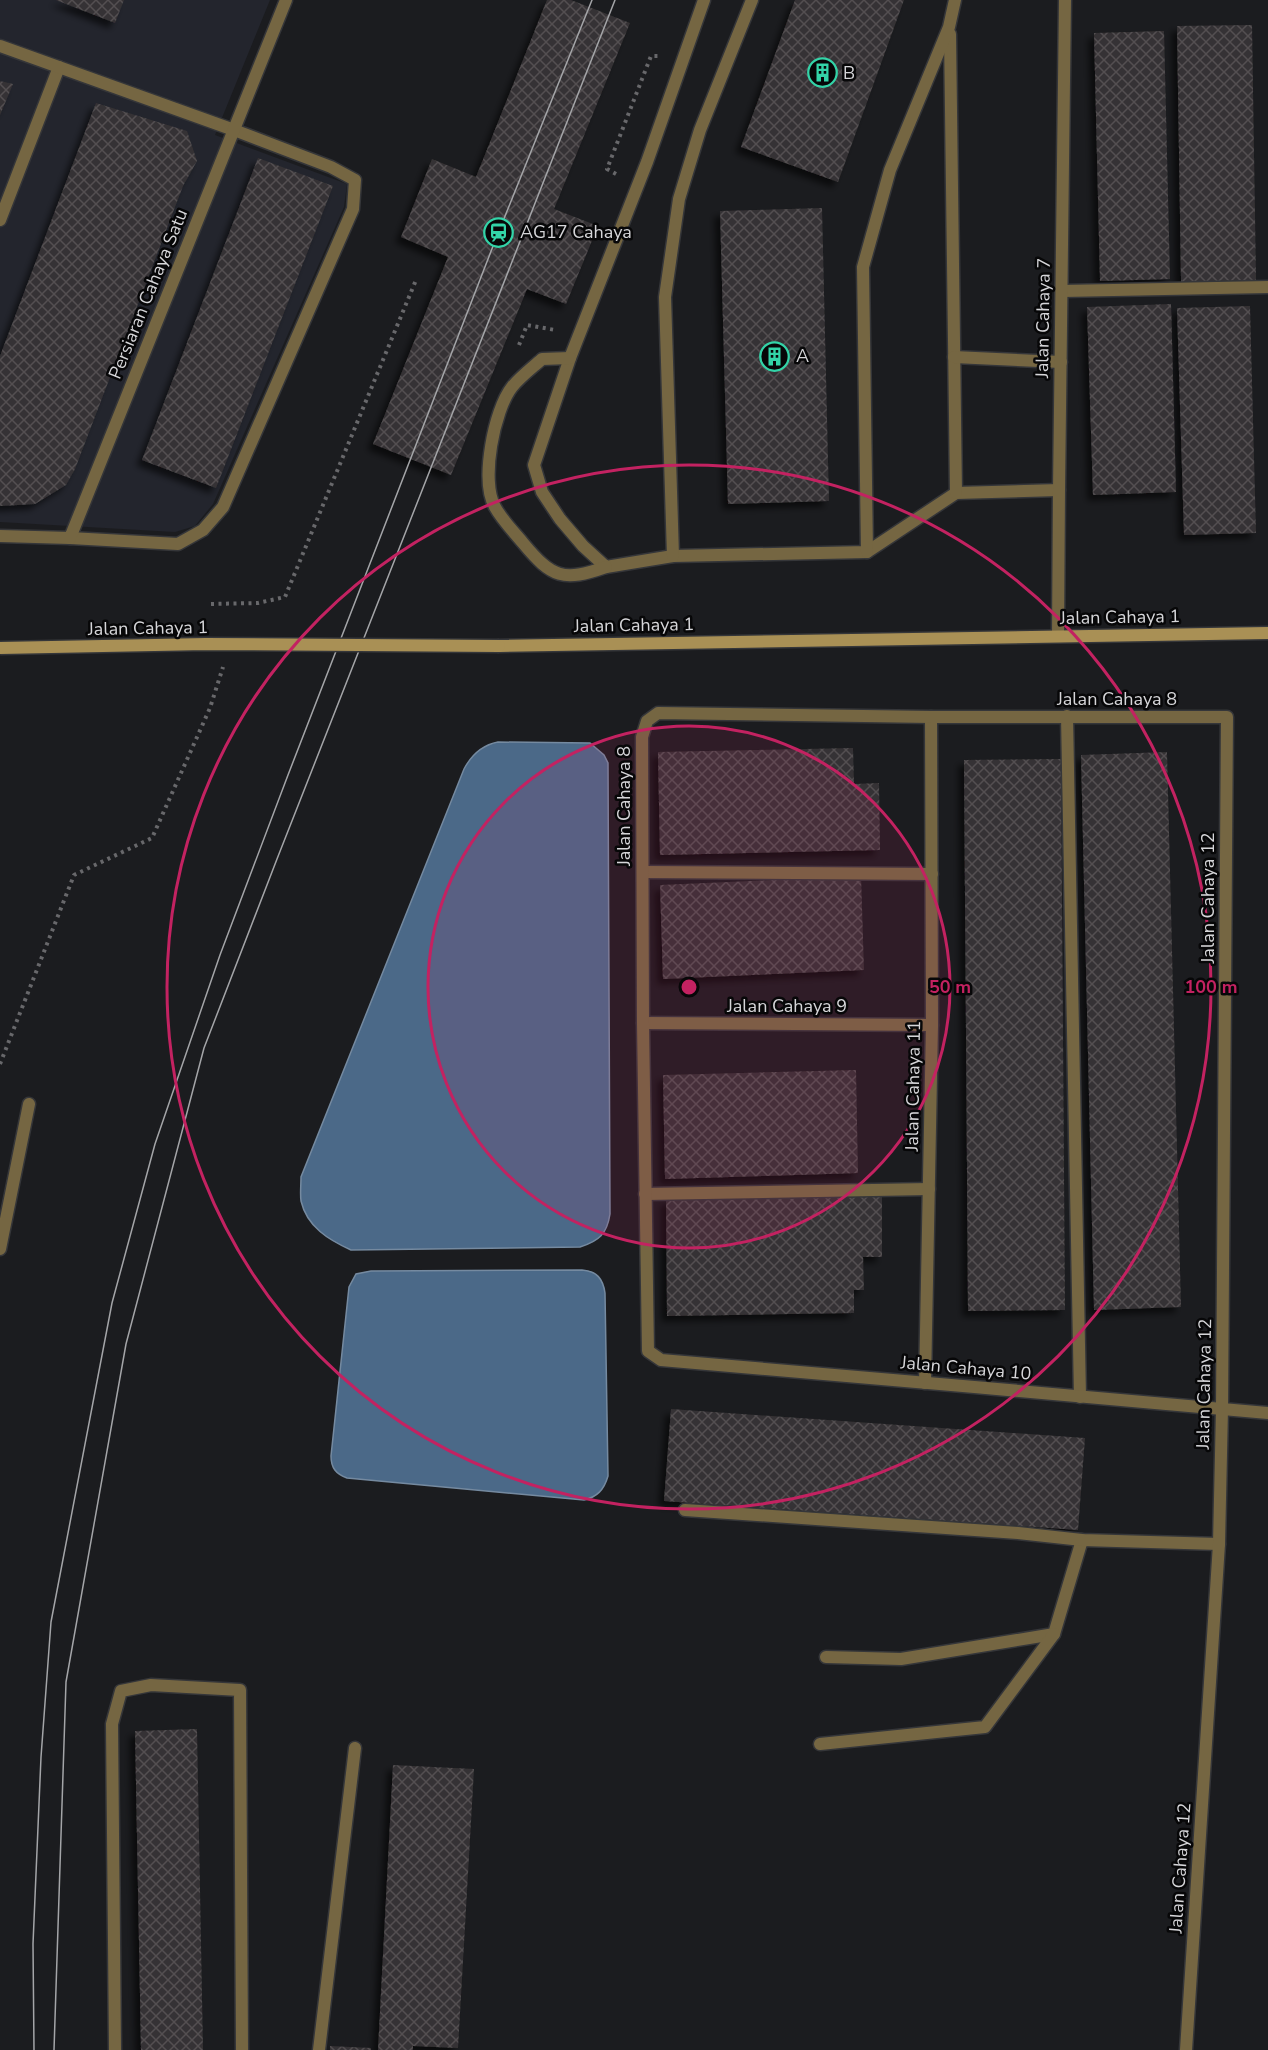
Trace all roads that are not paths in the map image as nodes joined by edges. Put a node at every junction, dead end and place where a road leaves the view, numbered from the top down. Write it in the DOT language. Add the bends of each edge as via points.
graph roads {
  1 [pos="286,0"];
  2 [pos="704,0"];
  3 [pos="752,0"];
  4 [pos="955,0"];
  5 [pos="1065,0"];
  6 [pos="950,27"];
  7 [pos="0,46"];
  8 [pos="59,67"];
  9 [pos="234,130"];
  10 [pos="0,220"];
  11 [pos="1268,287"];
  12 [pos="1062,291"];
  13 [pos="954,357"];
  14 [pos="570,358"];
  15 [pos="1061,362"];
  16 [pos="1059,490"];
  17 [pos="956,493"];
  18 [pos="0,536"];
  19 [pos="70,538"];
  20 [pos="867,552"];
  21 [pos="673,556"];
  22 [pos="606,567"];
  23 [pos="1268,633"];
  24 [pos="1058,636"];
  25 [pos="0,648"];
  26 [pos="1067,716"];
  27 [pos="931,717"];
  28 [pos="1227,717"];
  29 [pos="643,872"];
  30 [pos="932,874"];
  31 [pos="643,1023"];
  32 [pos="932,1025"];
  33 [pos="29,1104"];
  34 [pos="929,1189"];
  35 [pos="645,1194"];
  36 [pos="0,1249"];
  37 [pos="661,1360"];
  38 [pos="925,1383"];
  39 [pos="1080,1397"];
  40 [pos="1222,1409"];
  41 [pos="1268,1413"];
  42 [pos="685,1510"];
  43 [pos="1082,1540"];
  44 [pos="1219,1544"];
  45 [pos="1054,1635"];
  46 [pos="826,1657"];
  47 [pos="820,1744"];
  48 [pos="355,1748"];
  49 [pos="115,2050"];
  50 [pos="242,2050"];
  51 [pos="319,2050"];
  52 [pos="1186,2050"];
  1 -- 9 [label="street, Persiaran Cahaya Satu"];
  2 -- 14 [label="street" via="647,162"];
  3 -- 21 [label="street" via="700,130 686,176 665,297"];
  4 -- 6 [label="street"];
  5 -- 12 [label="street, Jalan Cahaya 7"];
  6 -- 13 [label="street"];
  6 -- 20 [label="street" via="890,170 863,267"];
  7 -- 8 [label="street"];
  8 -- 9 [label="street"];
  8 -- 10 [label="street"];
  9 -- 19 [label="street, Persiaran Cahaya Satu"];
  9 -- 19 [label="street" via="355,180 353,209 223,507 203,530 178,544"];
  11 -- 12 [label="street"];
  12 -- 15 [label="street, Jalan Cahaya 7"];
  13 -- 15 [label="street"];
  13 -- 17 [label="street"];
  14 -- 22 [label="street" via="534,465 542,492 561,519"];
  14 -- 22 [label="street" via="542,359 511,388 494,431 489,458 493,505 538,562 562,576 585,575"];
  15 -- 16 [label="street, Jalan Cahaya 7"];
  16 -- 17 [label="street"];
  16 -- 24 [label="street, Jalan Cahaya 7"];
  17 -- 20 [label="street"];
  18 -- 19 [label="street"];
  20 -- 21 [label="street"];
  21 -- 22 [label="street"];
  23 -- 24 [label="street, Jalan Cahaya 1"];
  24 -- 25 [label="street, Jalan Cahaya 1, bridge" via="499,646 206,644"];
  26 -- 27 [label="street, Jalan Cahaya 8"];
  26 -- 28 [label="street, Jalan Cahaya 8"];
  26 -- 39 [label="street"];
  27 -- 29 [label="street, Jalan Cahaya 8" via="658,713 647,721 642,737"];
  27 -- 30 [label="street, Jalan Cahaya 11"];
  28 -- 40 [label="street, Jalan Cahaya 12"];
  29 -- 30 [label="street"];
  29 -- 31 [label="street, Jalan Cahaya 8"];
  30 -- 32 [label="street, Jalan Cahaya 11"];
  31 -- 32 [label="street, Jalan Cahaya 9"];
  31 -- 35 [label="street, Jalan Cahaya 8"];
  32 -- 34 [label="street, Jalan Cahaya 11"];
  33 -- 36 [label="street"];
  34 -- 35 [label="street"];
  34 -- 38 [label="street, Jalan Cahaya 11"];
  35 -- 37 [label="street, Jalan Cahaya 8" via="648,1351"];
  37 -- 38 [label="street, Jalan Cahaya 10"];
  38 -- 39 [label="street, Jalan Cahaya 10"];
  39 -- 40 [label="street, Jalan Cahaya 10"];
  40 -- 41 [label="street, Jalan Cahaya 10"];
  40 -- 44 [label="street, Jalan Cahaya 12"];
  42 -- 43 [label="street"];
  43 -- 44 [label="street"];
  43 -- 45 [label="street"];
  44 -- 52 [label="street, Jalan Cahaya 12"];
  45 -- 46 [label="street" via="901,1659"];
  45 -- 47 [label="street" via="986,1727"];
  48 -- 51 [label="street"];
  49 -- 50 [label="street" via="112,1724 121,1690 151,1686 240,1690"];
}
